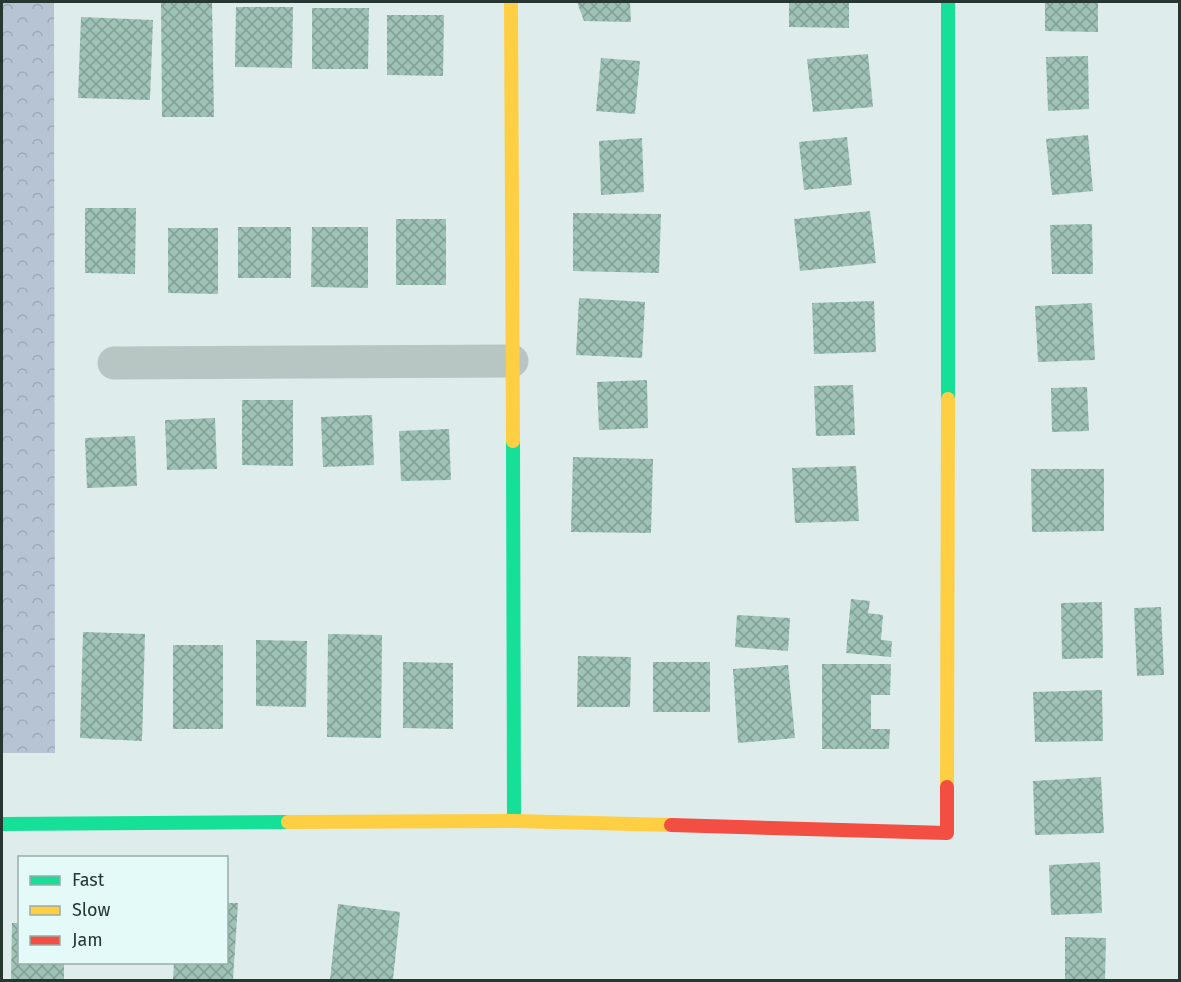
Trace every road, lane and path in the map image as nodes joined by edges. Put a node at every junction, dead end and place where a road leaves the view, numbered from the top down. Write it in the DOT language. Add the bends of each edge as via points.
graph roads {
  1 [pos="511,2"];
  2 [pos="948,2"];
  3 [pos="512,361"];
  4 [pos="114,363"];
  5 [pos="514,821"];
  6 [pos="2,824"];
  1 -- 3 [label="street"];
  2 -- 5 [label="street" via="947,833"];
  3 -- 4 [label="street"];
  3 -- 5 [label="street"];
  5 -- 6 [label="street"];
}
